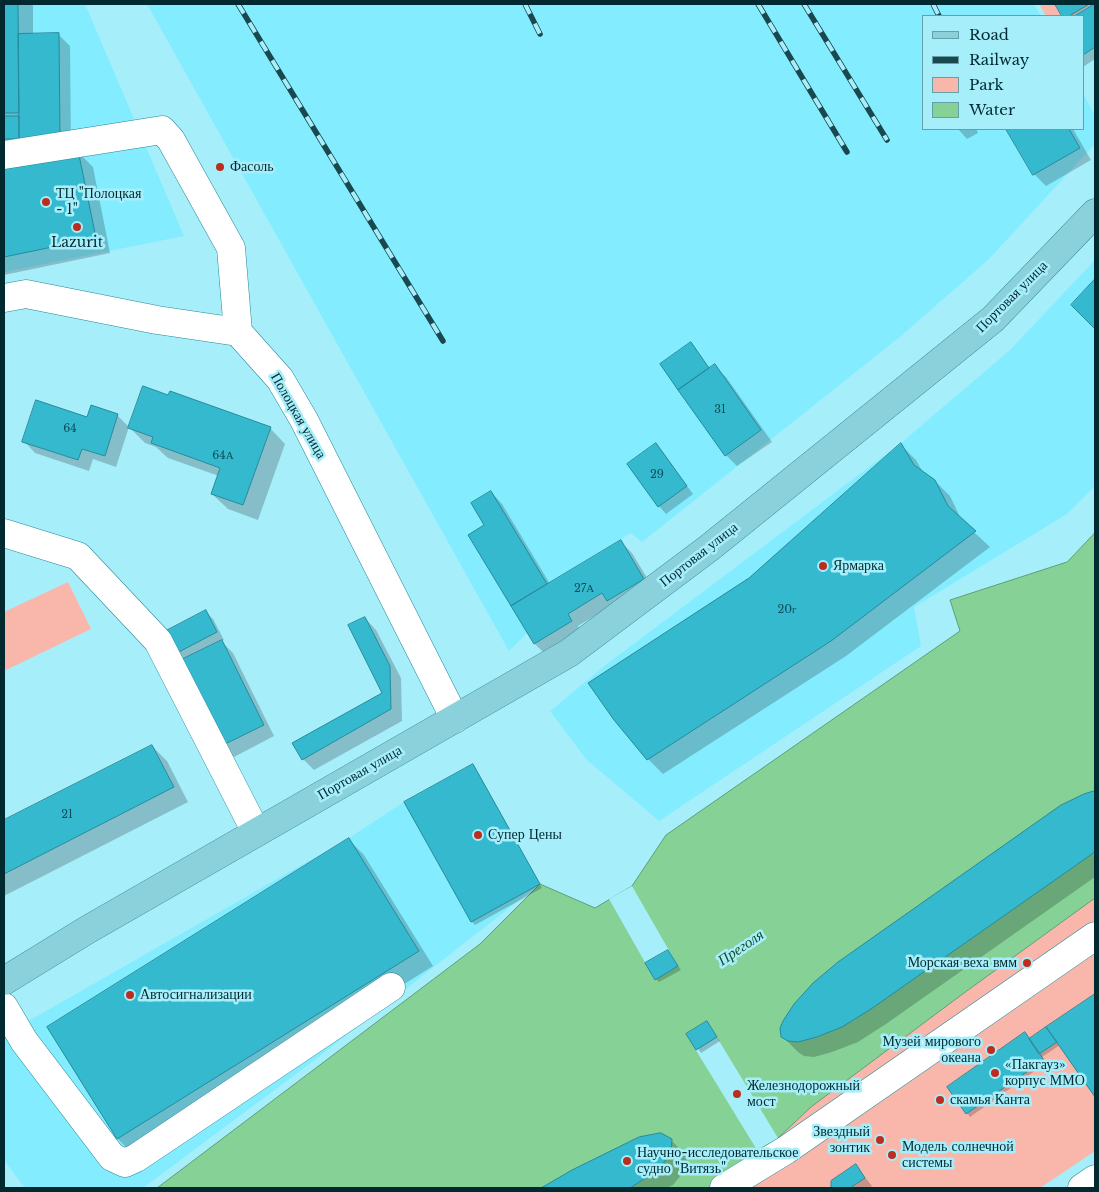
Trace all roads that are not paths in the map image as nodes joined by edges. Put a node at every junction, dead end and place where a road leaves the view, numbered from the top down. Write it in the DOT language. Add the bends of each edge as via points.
graph roads {
  1 [pos="4,155"];
  2 [pos="1095,213"];
  3 [pos="4,298"];
  4 [pos="238,332"];
  5 [pos="4,533"];
  6 [pos="455,719"];
  7 [pos="256,832"];
  8 [pos="1095,936"];
  9 [pos="4,981"];
  10 [pos="391,987"];
  11 [pos="4,1007"];
  12 [pos="1095,1179"];
  13 [pos="724,1188"];
  14 [pos="1082,1188"];
  1 -- 4 [label="street" via="162,130 171,140 231,248"];
  2 -- 6 [label="main road, Портовая улица" via="993,319 709,548 569,653"];
  3 -- 4 [label="street" via="26,294 156,320"];
  4 -- 6 [label="street, Полоцкая улица" via="280,378 304,420"];
  5 -- 7 [label="street" via="78,556 158,641"];
  6 -- 7 [label="main road, Портовая улица"];
  7 -- 9 [label="main road, Портовая улица"];
  8 -- 13 [label="street" via="786,1150"];
  10 -- 11 [label="street" via="124,1163 112,1157 24,1041"];
  12 -- 14 [label="street"];
}
